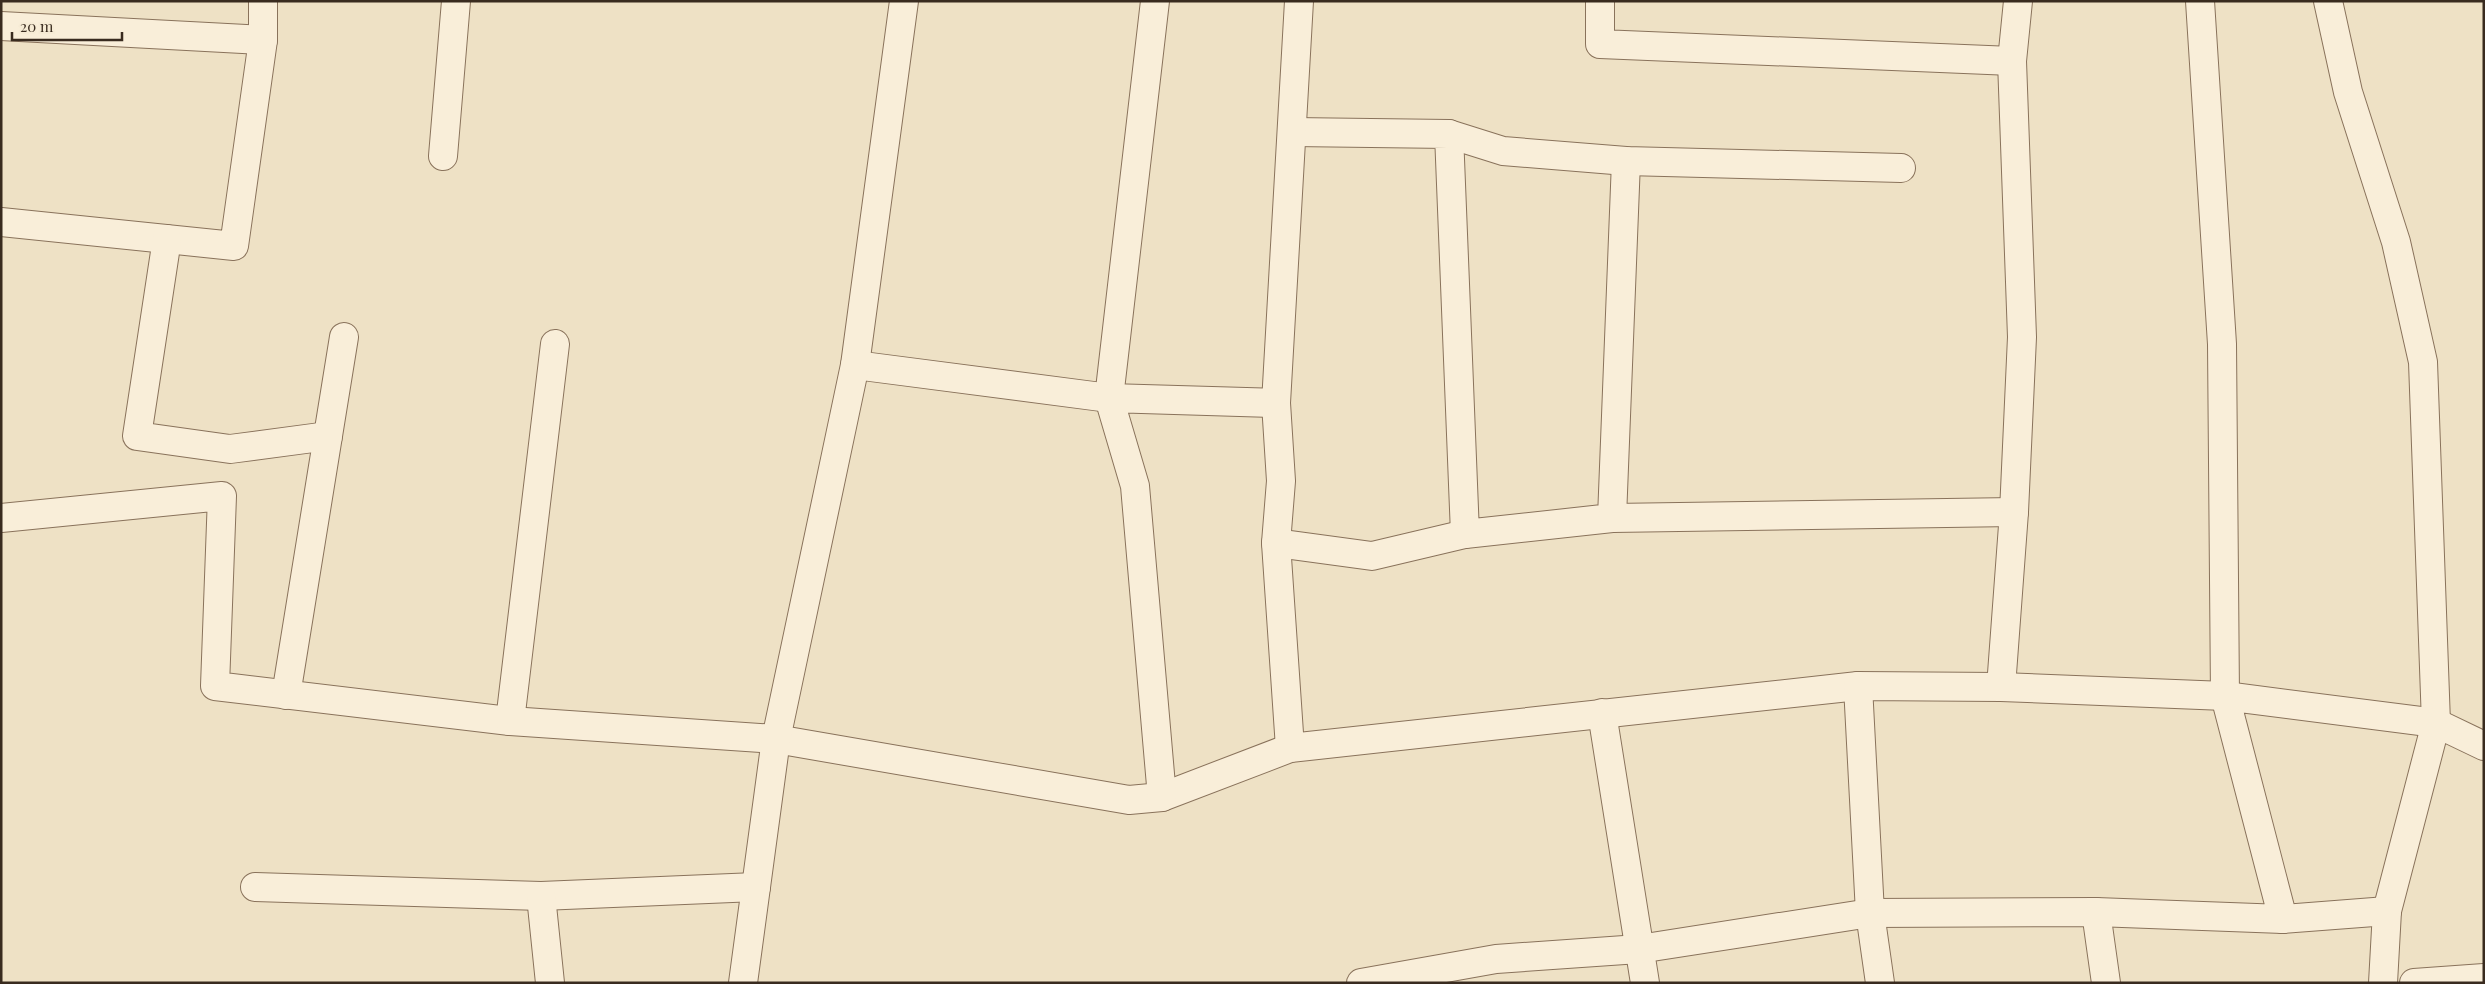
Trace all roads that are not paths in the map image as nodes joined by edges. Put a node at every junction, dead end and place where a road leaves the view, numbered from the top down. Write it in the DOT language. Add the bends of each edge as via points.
graph roads {
  1 [pos="262,1"];
  2 [pos="456,1"];
  3 [pos="904,1"];
  4 [pos="1155,1"];
  5 [pos="1299,1"];
  6 [pos="1600,1"];
  7 [pos="2018,1"];
  8 [pos="2200,1"];
  9 [pos="2328,1"];
  10 [pos="1,26"];
  11 [pos="263,40"];
  12 [pos="2012,62"];
  13 [pos="1293,132"];
  14 [pos="1449,134"];
  15 [pos="443,156"];
  16 [pos="1626,161"];
  17 [pos="1901,168"];
  18 [pos="1,222"];
  19 [pos="167,239"];
  20 [pos="344,338"];
  21 [pos="555,344"];
  22 [pos="855,365"];
  23 [pos="1109,398"];
  24 [pos="1276,403"];
  25 [pos="328,436"];
  26 [pos="2014,512"];
  27 [pos="1,518"];
  28 [pos="1612,518"];
  29 [pos="1465,534"];
  30 [pos="1276,543"];
  31 [pos="1858,686"];
  32 [pos="2001,687"];
  33 [pos="286,694"];
  34 [pos="2225,696"];
  35 [pos="1602,713"];
  36 [pos="510,720"];
  37 [pos="2436,723"];
  38 [pos="776,739"];
  39 [pos="2484,746"];
  40 [pos="1290,748"];
  41 [pos="1162,797"];
  42 [pos="255,886"];
  43 [pos="756,887"];
  44 [pos="541,896"];
  45 [pos="2387,911"];
  46 [pos="2096,912"];
  47 [pos="1870,913"];
  48 [pos="2283,919"];
  49 [pos="1639,948"];
  50 [pos="2484,978"];
  51 [pos="550,983"];
  52 [pos="744,983"];
  53 [pos="1361,983"];
  54 [pos="1645,983"];
  55 [pos="1880,983"];
  56 [pos="2106,983"];
  57 [pos="2383,983"];
  58 [pos="2414,983"];
  1 -- 11 [label="street"];
  2 -- 15 [label="street"];
  3 -- 22 [label="street"];
  4 -- 23 [label="street"];
  5 -- 13 [label="street"];
  6 -- 12 [label="street" via="1600,44"];
  7 -- 12 [label="street"];
  8 -- 34 [label="street" via="2222,344"];
  9 -- 37 [label="street" via="2348,92 2396,242 2423,362"];
  10 -- 11 [label="street"];
  11 -- 19 [label="street" via="234,246"];
  12 -- 26 [label="street" via="2022,337"];
  13 -- 14 [label="street"];
  13 -- 24 [label="street"];
  14 -- 16 [label="street" via="1503,151"];
  14 -- 29 [label="street"];
  16 -- 17 [label="street"];
  16 -- 28 [label="street"];
  18 -- 19 [label="street"];
  19 -- 25 [label="street" via="137,436 230,449"];
  20 -- 25 [label="street"];
  21 -- 36 [label="street"];
  22 -- 23 [label="street"];
  22 -- 38 [label="street"];
  23 -- 24 [label="street"];
  23 -- 41 [label="street" via="1135,486"];
  24 -- 30 [label="street" via="1281,482"];
  25 -- 33 [label="street"];
  26 -- 28 [label="street"];
  26 -- 32 [label="street"];
  27 -- 33 [label="street" via="222,496 215,686"];
  28 -- 29 [label="street"];
  29 -- 30 [label="street" via="1372,556"];
  30 -- 40 [label="street"];
  31 -- 32 [label="street"];
  31 -- 35 [label="street"];
  31 -- 47 [label="street"];
  32 -- 34 [label="street"];
  33 -- 36 [label="street"];
  34 -- 37 [label="street"];
  34 -- 48 [label="street"];
  35 -- 40 [label="street"];
  35 -- 49 [label="street"];
  36 -- 38 [label="street"];
  37 -- 39 [label="street"];
  37 -- 45 [label="street"];
  38 -- 41 [label="street" via="1130,800"];
  38 -- 43 [label="street"];
  40 -- 41 [label="street"];
  42 -- 44 [label="street"];
  43 -- 44 [label="street"];
  43 -- 52 [label="street"];
  44 -- 51 [label="street"];
  45 -- 48 [label="street"];
  45 -- 57 [label="street"];
  46 -- 47 [label="street"];
  46 -- 48 [label="street"];
  46 -- 56 [label="street"];
  47 -- 49 [label="street"];
  47 -- 55 [label="street"];
  49 -- 53 [label="street" via="1496,959"];
  49 -- 54 [label="street"];
  50 -- 58 [label="street"];
}
